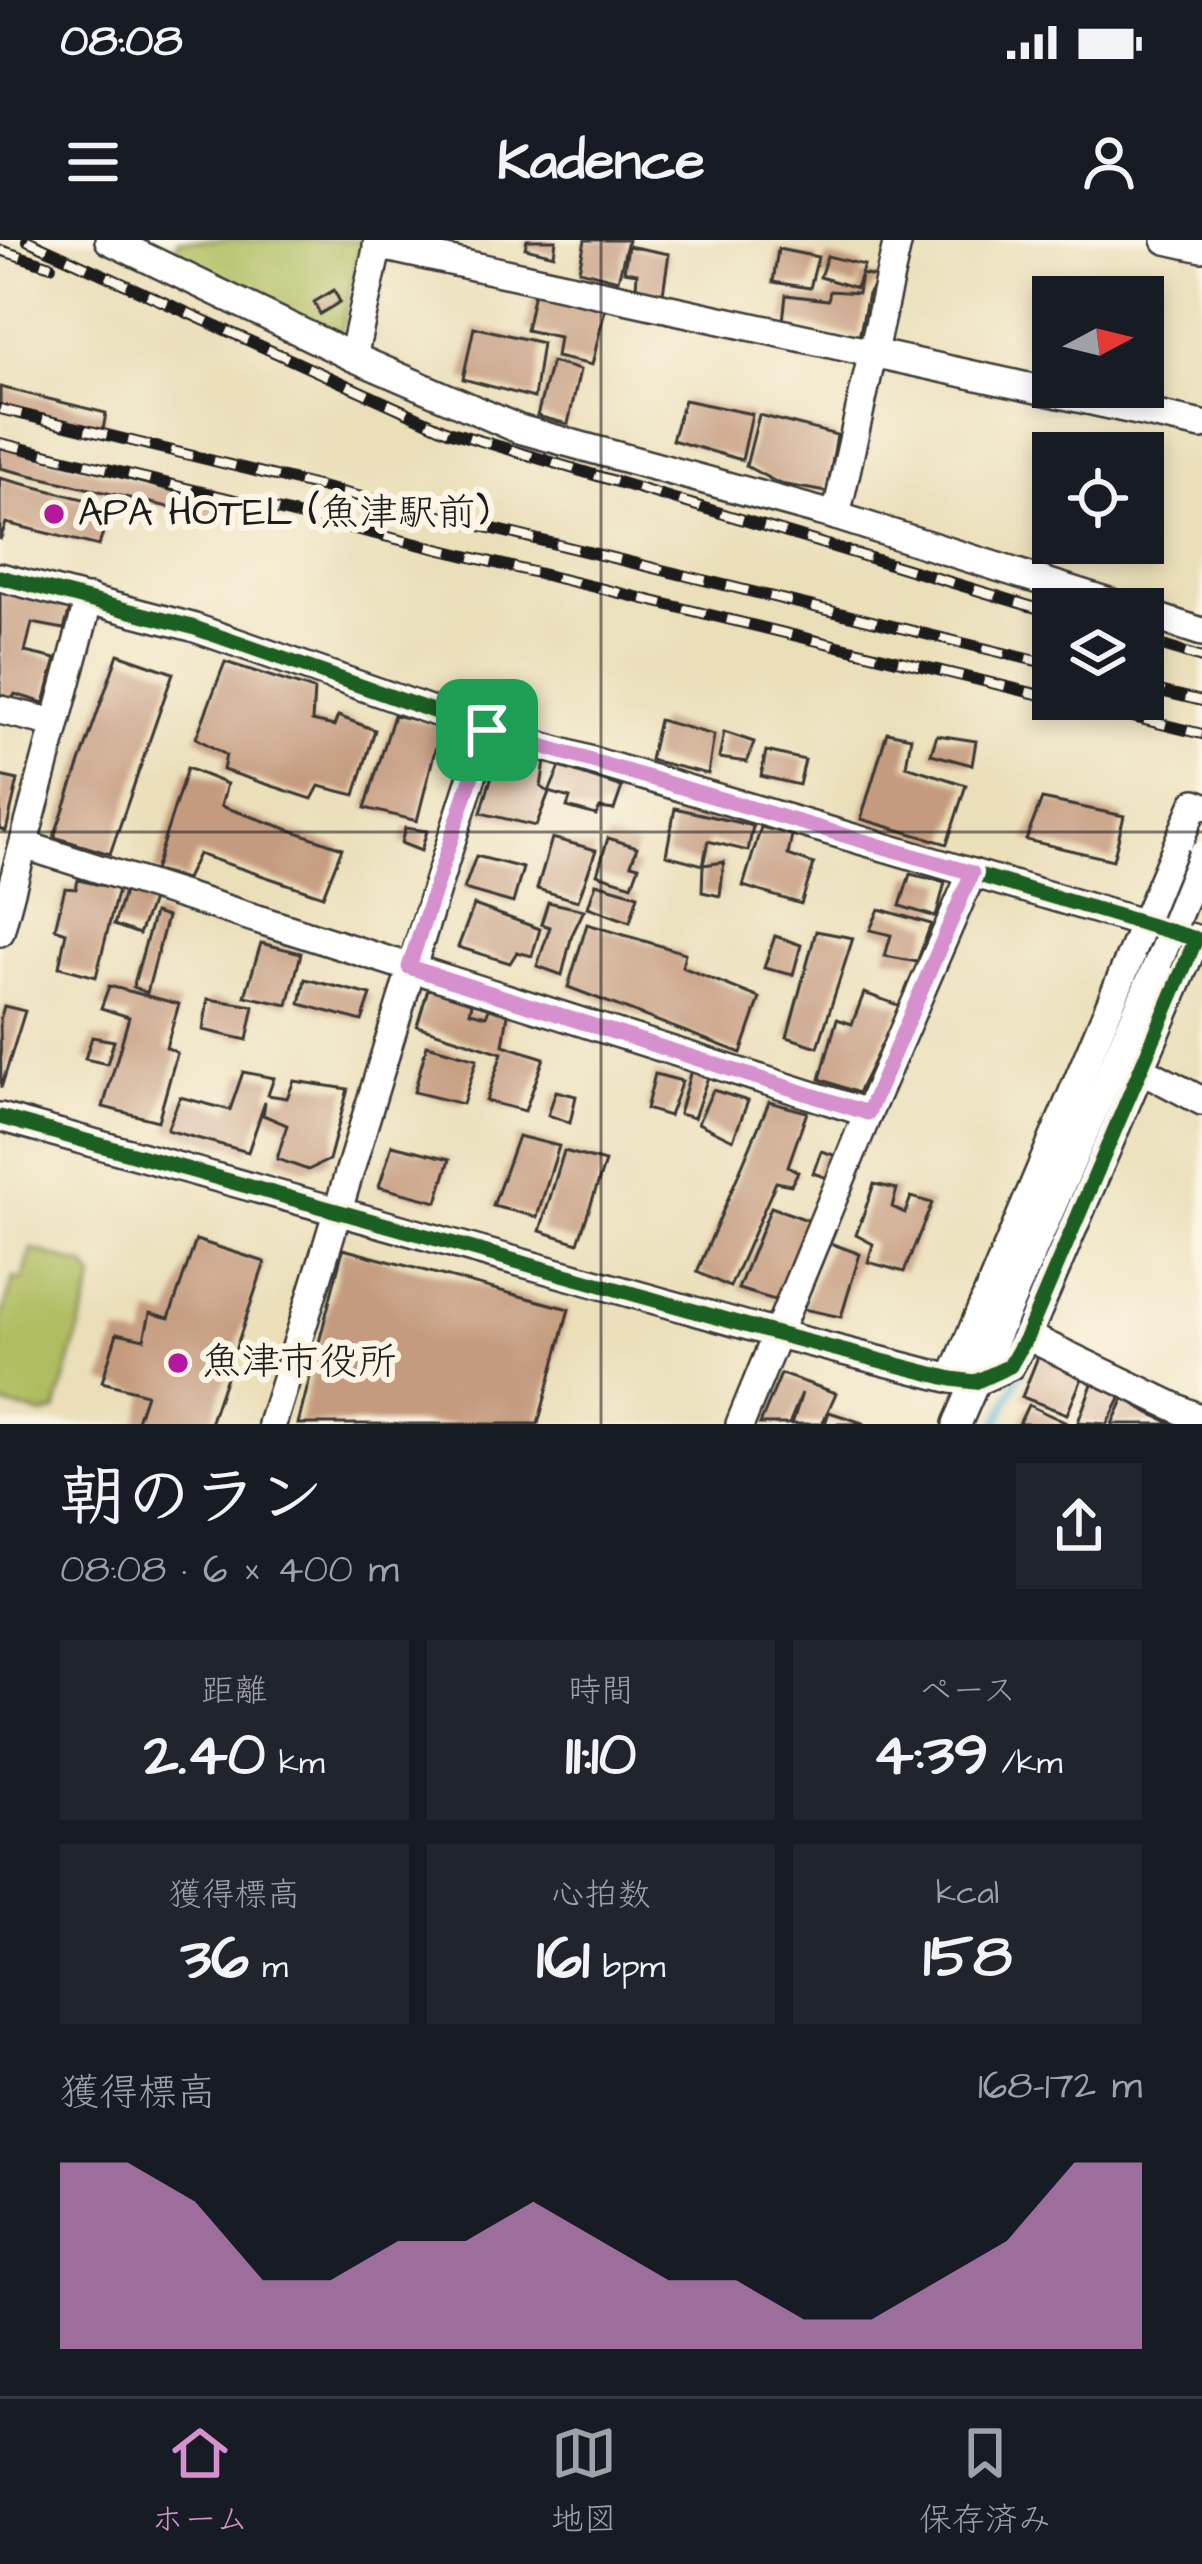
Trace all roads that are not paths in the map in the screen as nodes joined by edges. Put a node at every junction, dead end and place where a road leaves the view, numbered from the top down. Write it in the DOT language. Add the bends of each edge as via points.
graph roads {
  1 [pos="110,240"];
  2 [pos="898,240"];
  3 [pos="1166,240"];
  4 [pos="378,243"];
  5 [pos="1202,248"];
  6 [pos="873,355"];
  7 [pos="352,357"];
  8 [pos="1202,425"];
  9 [pos="836,515"];
  10 [pos="0,577"];
  11 [pos="1065,588"];
  12 [pos="89,599"];
  13 [pos="1164,620"];
  14 [pos="1202,632"];
  15 [pos="0,710"];
  16 [pos="55,723"];
  17 [pos="487,730"];
  18 [pos="1202,806"];
  19 [pos="24,845"];
  20 [pos="1202,855"];
  21 [pos="972,873"];
  22 [pos="1143,921"];
  23 [pos="1199,931"];
  24 [pos="0,932"];
  25 [pos="409,967"];
  26 [pos="1141,1070"];
  27 [pos="1202,1101"];
  28 [pos="868,1113"];
  29 [pos="0,1117"];
  30 [pos="339,1213"];
  31 [pos="777,1334"];
  32 [pos="1027,1336"];
  33 [pos="963,1381"];
  34 [pos="1202,1420"];
  35 [pos="272,1424"];
  36 [pos="740,1424"];
  37 [pos="957,1424"];
  1 -- 7 [label="street"];
  2 -- 6 [label="street"];
  3 -- 5 [label="street"];
  4 -- 6 [label="street"];
  4 -- 7 [label="street"];
  6 -- 8 [label="street"];
  6 -- 9 [label="street"];
  7 -- 9 [label="street" via="519,429"];
  9 -- 11 [label="street"];
  10 -- 12 [label="street"];
  12 -- 16 [label="street"];
  12 -- 17 [label="street"];
  13 -- 14 [label="street"];
  15 -- 16 [label="street"];
  16 -- 19 [label="street"];
  17 -- 21 [label="street"];
  17 -- 25 [label="street"];
  18 -- 22 [label="street" via="1195,803"];
  19 -- 24 [label="street"];
  19 -- 25 [label="street"];
  20 -- 33 [label="street, bridge"];
  21 -- 22 [label="street"];
  21 -- 28 [label="street"];
  22 -- 23 [label="street"];
  22 -- 33 [label="street"];
  23 -- 26 [label="street"];
  25 -- 28 [label="street"];
  25 -- 30 [label="street"];
  26 -- 27 [label="street"];
  26 -- 32 [label="street"];
  28 -- 31 [label="street"];
  29 -- 30 [label="street"];
  30 -- 31 [label="street"];
  30 -- 35 [label="street"];
  31 -- 33 [label="street"];
  31 -- 36 [label="street"];
  32 -- 33 [label="street" via="1010,1366"];
  32 -- 34 [label="street"];
  33 -- 37 [label="street"];
}
